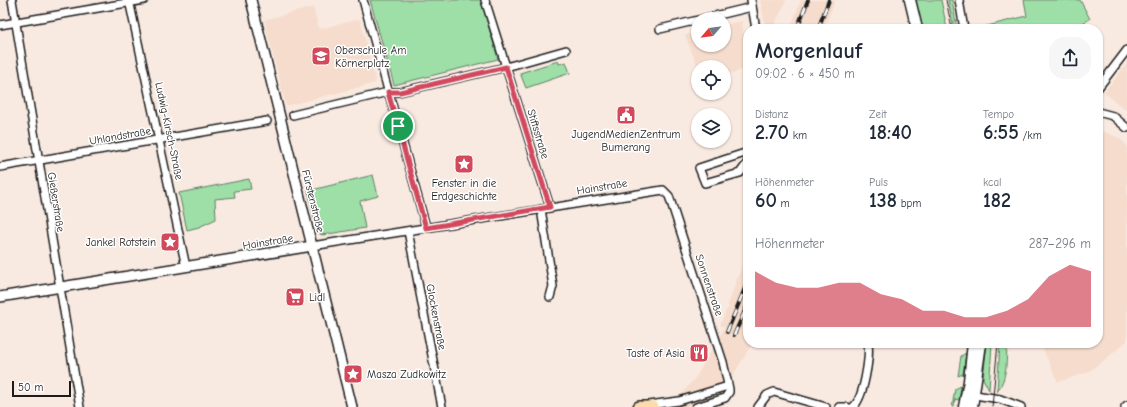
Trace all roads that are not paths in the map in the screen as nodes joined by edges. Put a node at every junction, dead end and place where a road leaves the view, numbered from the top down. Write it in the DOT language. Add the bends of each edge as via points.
graph roads {
  1 [pos="12,0"];
  2 [pos="144,0"];
  3 [pos="250,0"];
  4 [pos="363,0"];
  5 [pos="485,0"];
  6 [pos="910,0"];
  7 [pos="959,0"];
  8 [pos="129,1"];
  9 [pos="752,3"];
  10 [pos="724,12"];
  11 [pos="16,22"];
  12 [pos="691,22"];
  13 [pos="755,24"];
  14 [pos="916,24"];
  15 [pos="963,24"];
  16 [pos="0,25"];
  17 [pos="660,29"];
  18 [pos="566,50"];
  19 [pos="1127,50"];
  20 [pos="506,67"];
  21 [pos="1103,81"];
  22 [pos="388,92"];
  23 [pos="1103,113"];
  24 [pos="294,115"];
  25 [pos="267,121"];
  26 [pos="1127,128"];
  27 [pos="160,140"];
  28 [pos="743,154"];
  29 [pos="39,161"];
  30 [pos="0,167"];
  31 [pos="743,169"];
  32 [pos="666,192"];
  33 [pos="550,207"];
  34 [pos="541,208"];
  35 [pos="426,228"];
  36 [pos="408,231"];
  37 [pos="312,246"];
  38 [pos="186,267"];
  39 [pos="59,288"];
  40 [pos="0,297"];
  41 [pos="550,298"];
  42 [pos="869,348"];
  43 [pos="973,348"];
  44 [pos="980,348"];
  45 [pos="728,386"];
  46 [pos="970,394"];
  47 [pos="675,402"];
  48 [pos="80,407"];
  49 [pos="352,407"];
  50 [pos="442,407"];
  51 [pos="645,407"];
  52 [pos="668,407"];
  53 [pos="696,407"];
  54 [pos="758,407"];
  55 [pos="826,407"];
  56 [pos="839,407"];
  57 [pos="847,407"];
  58 [pos="853,407"];
  59 [pos="964,407"];
  60 [pos="972,407"];
  61 [pos="1021,407"];
  1 -- 11 [label="street, Gießerstraße"];
  2 -- 8 [label="street"];
  3 -- 37 [label="street, Fürstenstraße"];
  4 -- 22 [label="street"];
  5 -- 20 [label="street, Stiftsstraße"];
  6 -- 14 [label="main road"];
  7 -- 15 [label="street"];
  8 -- 11 [label="street"];
  8 -- 27 [label="street, Ludwig-Kirsch-Straße"];
  9 -- 10 [label="street"];
  9 -- 13 [label="street"];
  11 -- 16 [label="street"];
  11 -- 29 [label="street, Gießerstraße"];
  12 -- 17 [label="street"];
  18 -- 20 [label="street"];
  19 -- 21 [label="street"];
  20 -- 22 [label="street" via="400,92"];
  20 -- 33 [label="street, Stiftsstraße"];
  22 -- 24 [label="street"];
  22 -- 35 [label="street"];
  23 -- 26 [label="street" via="1113,116"];
  25 -- 27 [label="street, Uhlandstraße"];
  27 -- 29 [label="street, Uhlandstraße"];
  27 -- 38 [label="street, Ludwig-Kirsch-Straße"];
  28 -- 31 [label="street" via="699,168 705,183 740,173"];
  29 -- 30 [label="street, Uhlandstraße"];
  29 -- 39 [label="street, Gießerstraße"];
  32 -- 33 [label="street, Hainstraße" via="658,190"];
  32 -- 45 [label="street, Sonnenstraße" via="721,355"];
  33 -- 34 [label="street, Hainstraße"];
  34 -- 35 [label="street, Hainstraße"];
  34 -- 41 [label="street" via="553,286"];
  35 -- 36 [label="street, Hainstraße"];
  36 -- 37 [label="street, Hainstraße"];
  36 -- 50 [label="street, Glockenstraße"];
  37 -- 38 [label="street, Hainstraße"];
  37 -- 49 [label="street, Fürstenstraße"];
  38 -- 39 [label="street, Hainstraße"];
  39 -- 40 [label="street, Hainstraße"];
  39 -- 48 [label="street, Gießerstraße"];
  42 -- 58 [label="street" via="867,368 858,402"];
  43 -- 46 [label="main road"];
  44 -- 46 [label="main road"];
  45 -- 47 [label="street"];
  45 -- 53 [label="street" via="729,392 725,398"];
  46 -- 59 [label="main road"];
  46 -- 60 [label="main road"];
  46 -- 61 [label="street" via="1014,403"];
  47 -- 51 [label="street"];
  47 -- 52 [label="street"];
  54 -- 55 [label="street" via="767,395 774,392"];
  56 -- 57 [label="street"];
}
